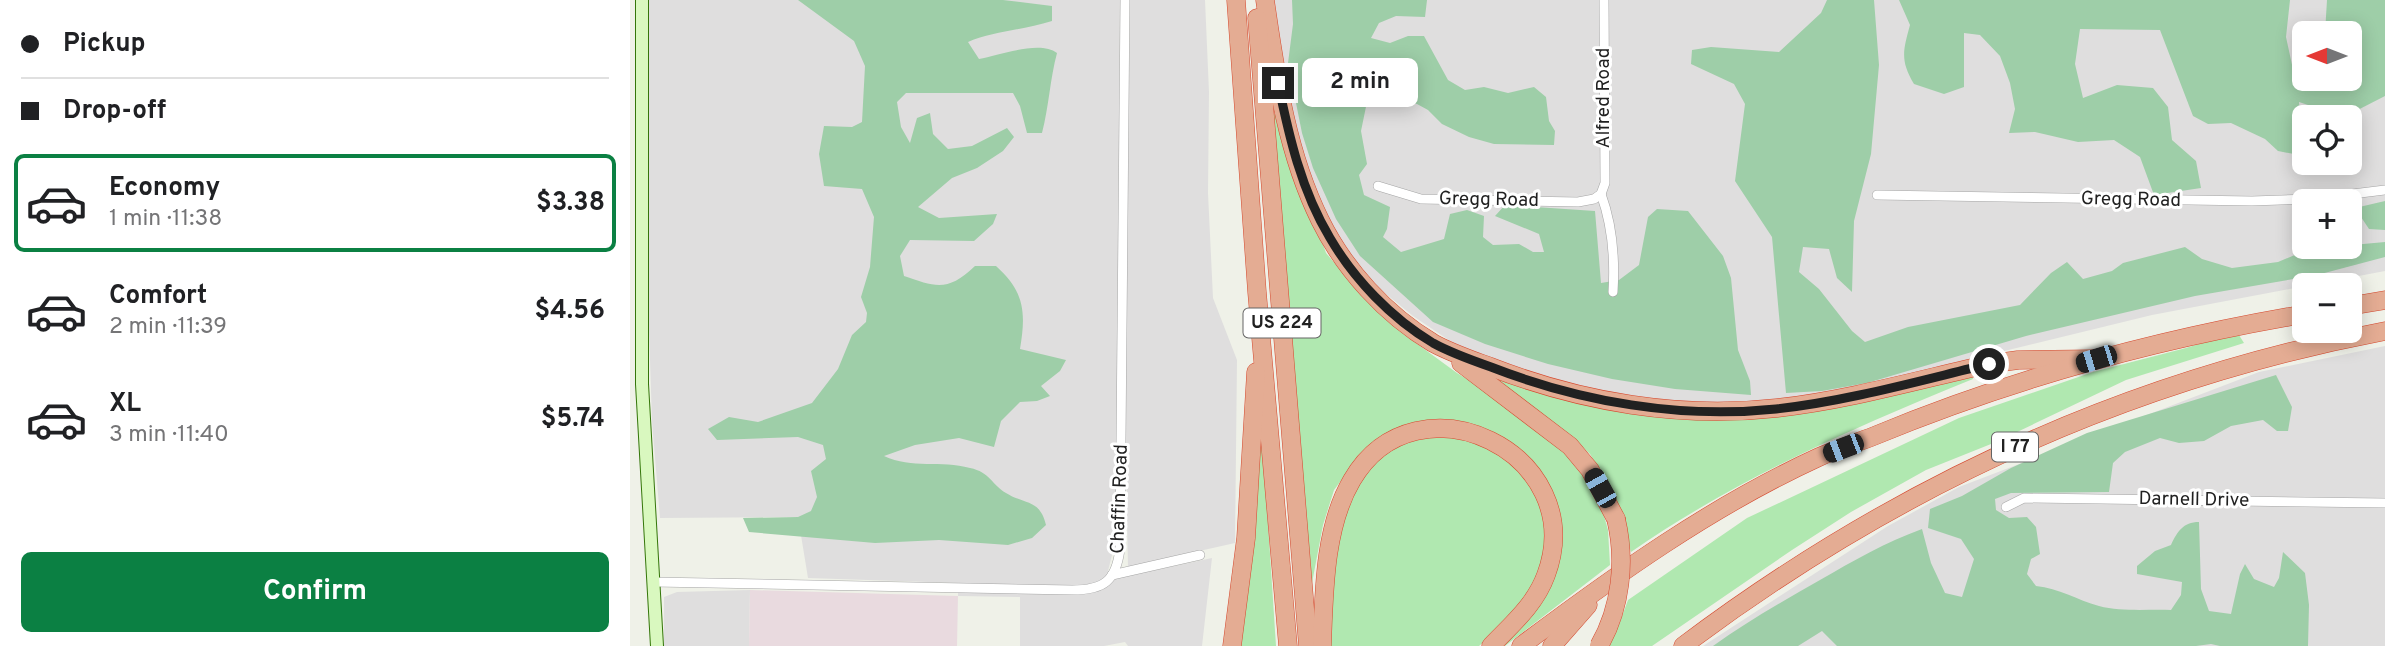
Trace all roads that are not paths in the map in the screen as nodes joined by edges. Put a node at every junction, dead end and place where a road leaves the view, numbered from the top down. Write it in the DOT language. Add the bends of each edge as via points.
graph roads {
  1 [pos="642,0"];
  2 [pos="1125,0"];
  3 [pos="1236,0"];
  4 [pos="1255,0"];
  5 [pos="1265,0"];
  6 [pos="1604,0"];
  7 [pos="1378,186"];
  8 [pos="2385,190"];
  9 [pos="1601,194"];
  10 [pos="1877,195"];
  11 [pos="1257,292"];
  12 [pos="1613,292"];
  13 [pos="2385,300"];
  14 [pos="2362,304"];
  15 [pos="2292,316"];
  16 [pos="2385,331"];
  17 [pos="1434,343"];
  18 [pos="2096,359"];
  19 [pos="2385,503"];
  20 [pos="2006,507"];
  21 [pos="1200,555"];
  22 [pos="1112,575"];
  23 [pos="654,582"];
  24 [pos="1606,583"];
  25 [pos="657,646"];
  26 [pos="1233,646"];
  27 [pos="1288,646"];
  28 [pos="1308,646"];
  29 [pos="1322,646"];
  30 [pos="1491,646"];
  31 [pos="1521,646"];
  32 [pos="1552,646"];
  33 [pos="1599,646"];
  34 [pos="1683,646"];
  1 -- 23 [label="main road" via="640,317"];
  2 -- 22 [label="street, Chaffin Road" via="1120,548"];
  3 -- 11 [label="highway, US 224"];
  4 -- 28 [label="highway, US 224"];
  5 -- 17 [label="highway" via="1284,113 1320,220 1366,286 1401,320"];
  6 -- 9 [label="street, Alfred Road" via="1605,183"];
  7 -- 9 [label="street, Gregg Road" via="1415,198 1448,200 1578,202"];
  8 -- 10 [label="street, Gregg Road" via="2252,201"];
  9 -- 12 [label="street, Alfred Road" via="1609,227"];
  11 -- 26 [label="highway" via="1247,524"];
  11 -- 27 [label="highway, US 224"];
  13 -- 14 [label="highway"];
  15 -- 18 [label="highway"];
  16 -- 34 [label="highway, I 77" via="2191,380 2070,423 1987,459 1833,543"];
  17 -- 18 [label="highway" via="1558,390 1605,401 1685,410 1774,409 1835,400 1989,364"];
  17 -- 33 [label="highway, bridge" via="1570,446 1590,470 1616,519 1621,553 1619,588"];
  18 -- 24 [label="highway" via="1933,412 1820,457 1718,512"];
  19 -- 20 [label="street, Darnell Drive" via="2025,498"];
  21 -- 22 [label="street"];
  22 -- 23 [label="street, Chaffin Road" via="1099,588 1085,590"];
  23 -- 25 [label="main road"];
  24 -- 31 [label="highway"];
  24 -- 32 [label="highway"];
  29 -- 30 [label="highway" via="1332,540 1352,480 1371,457 1397,438 1446,428 1482,435 1508,449 1539,486 1550,514 1551,559 1541,587 1524,613"];
}
